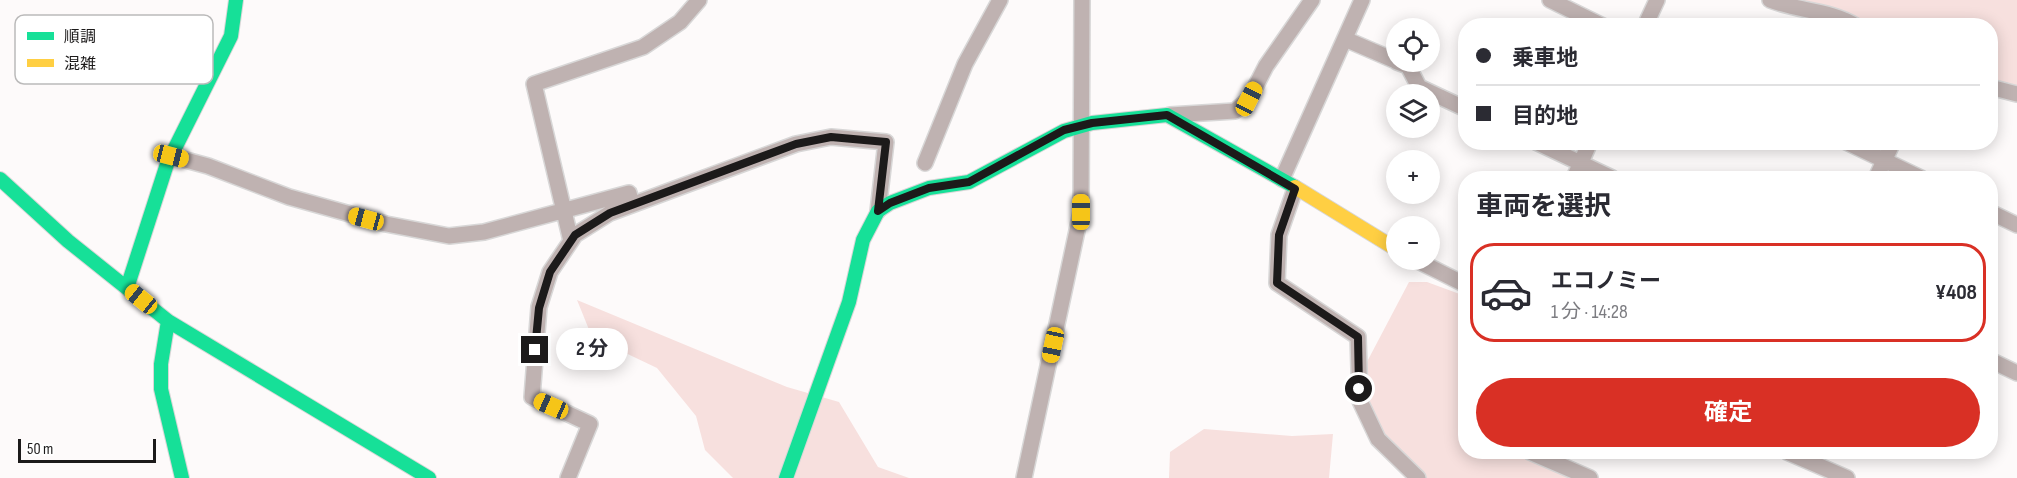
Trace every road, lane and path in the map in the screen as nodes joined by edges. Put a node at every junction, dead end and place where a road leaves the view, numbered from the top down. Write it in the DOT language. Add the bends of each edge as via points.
graph roads {
  1 [pos="236,0"];
  2 [pos="699,0"];
  3 [pos="1000,0"];
  4 [pos="1082,0"];
  5 [pos="1312,0"];
  6 [pos="1362,0"];
  7 [pos="1550,0"];
  8 [pos="1657,0"];
  9 [pos="1770,0"];
  10 [pos="1587,18"];
  11 [pos="1649,18"];
  12 [pos="1840,18"];
  13 [pos="1345,39"];
  14 [pos="1386,56"];
  15 [pos="213,72"];
  16 [pos="1411,72"];
  17 [pos="207,84"];
  18 [pos="1998,89"];
  19 [pos="2017,94"];
  20 [pos="1458,105"];
  21 [pos="1167,115"];
  22 [pos="1080,126"];
  23 [pos="1552,150"];
  24 [pos="1586,150"];
  25 [pos="1862,150"];
  26 [pos="1889,150"];
  27 [pos="171,156"];
  28 [pos="1884,161"];
  29 [pos="925,163"];
  30 [pos="1580,164"];
  31 [pos="1577,171"];
  32 [pos="1596,171"];
  33 [pos="1879,171"];
  34 [pos="1906,171"];
  35 [pos="0,179"];
  36 [pos="1281,179"];
  37 [pos="1295,189"];
  38 [pos="632,205"];
  39 [pos="564,211"];
  40 [pos="878,211"];
  41 [pos="1998,216"];
  42 [pos="2017,225"];
  43 [pos="571,242"];
  44 [pos="1386,243"];
  45 [pos="1436,270"];
  46 [pos="1458,281"];
  47 [pos="127,288"];
  48 [pos="168,321"];
  49 [pos="1998,364"];
  50 [pos="2017,373"];
  51 [pos="1546,459"];
  52 [pos="1803,459"];
  53 [pos="182,478"];
  54 [pos="429,478"];
  55 [pos="568,478"];
  56 [pos="786,478"];
  57 [pos="1024,478"];
  58 [pos="1418,478"];
  59 [pos="1590,478"];
  60 [pos="1847,478"];
  1 -- 15 [label="street" via="231,36"];
  2 -- 39 [label="street" via="680,22 643,47 534,84"];
  3 -- 29 [label="street" via="965,64"];
  4 -- 22 [label="street"];
  5 -- 21 [label="street" via="1266,66 1249,99 1235,111"];
  6 -- 13 [label="street"];
  7 -- 10 [label="street"];
  8 -- 11 [label="street"];
  9 -- 12 [label="street" via="1790,9"];
  13 -- 14 [label="street"];
  13 -- 36 [label="street"];
  16 -- 20 [label="street" via="1419,87"];
  17 -- 27 [label="street"];
  18 -- 19 [label="street"];
  21 -- 22 [label="street"];
  21 -- 36 [label="street"];
  22 -- 40 [label="street" via="1064,130 969,182 929,188"];
  22 -- 57 [label="street" via="1081,212"];
  23 -- 30 [label="street"];
  24 -- 30 [label="street"];
  25 -- 28 [label="street"];
  26 -- 28 [label="street"];
  27 -- 39 [label="street" via="289,197 386,224 449,236 484,232"];
  27 -- 47 [label="street"];
  28 -- 33 [label="street"];
  28 -- 34 [label="street"];
  30 -- 31 [label="street"];
  30 -- 32 [label="street"];
  35 -- 47 [label="street"];
  36 -- 37 [label="street"];
  37 -- 44 [label="street"];
  37 -- 58 [label="street" via="1279,235 1277,283 1358,337 1360,401 1378,439"];
  38 -- 39 [label="street" via="629,193"];
  38 -- 40 [label="street" via="796,144 831,137 886,142"];
  38 -- 43 [label="street" via="610,213 575,235"];
  39 -- 43 [label="street"];
  40 -- 56 [label="street" via="863,240 849,302"];
  41 -- 42 [label="street"];
  43 -- 55 [label="street" via="550,272 539,308 531,397 590,424"];
  45 -- 46 [label="street"];
  47 -- 48 [label="street"];
  48 -- 53 [label="street" via="161,389"];
  48 -- 54 [label="street"];
  49 -- 50 [label="street"];
  51 -- 59 [label="street"];
  52 -- 60 [label="street"];
}
